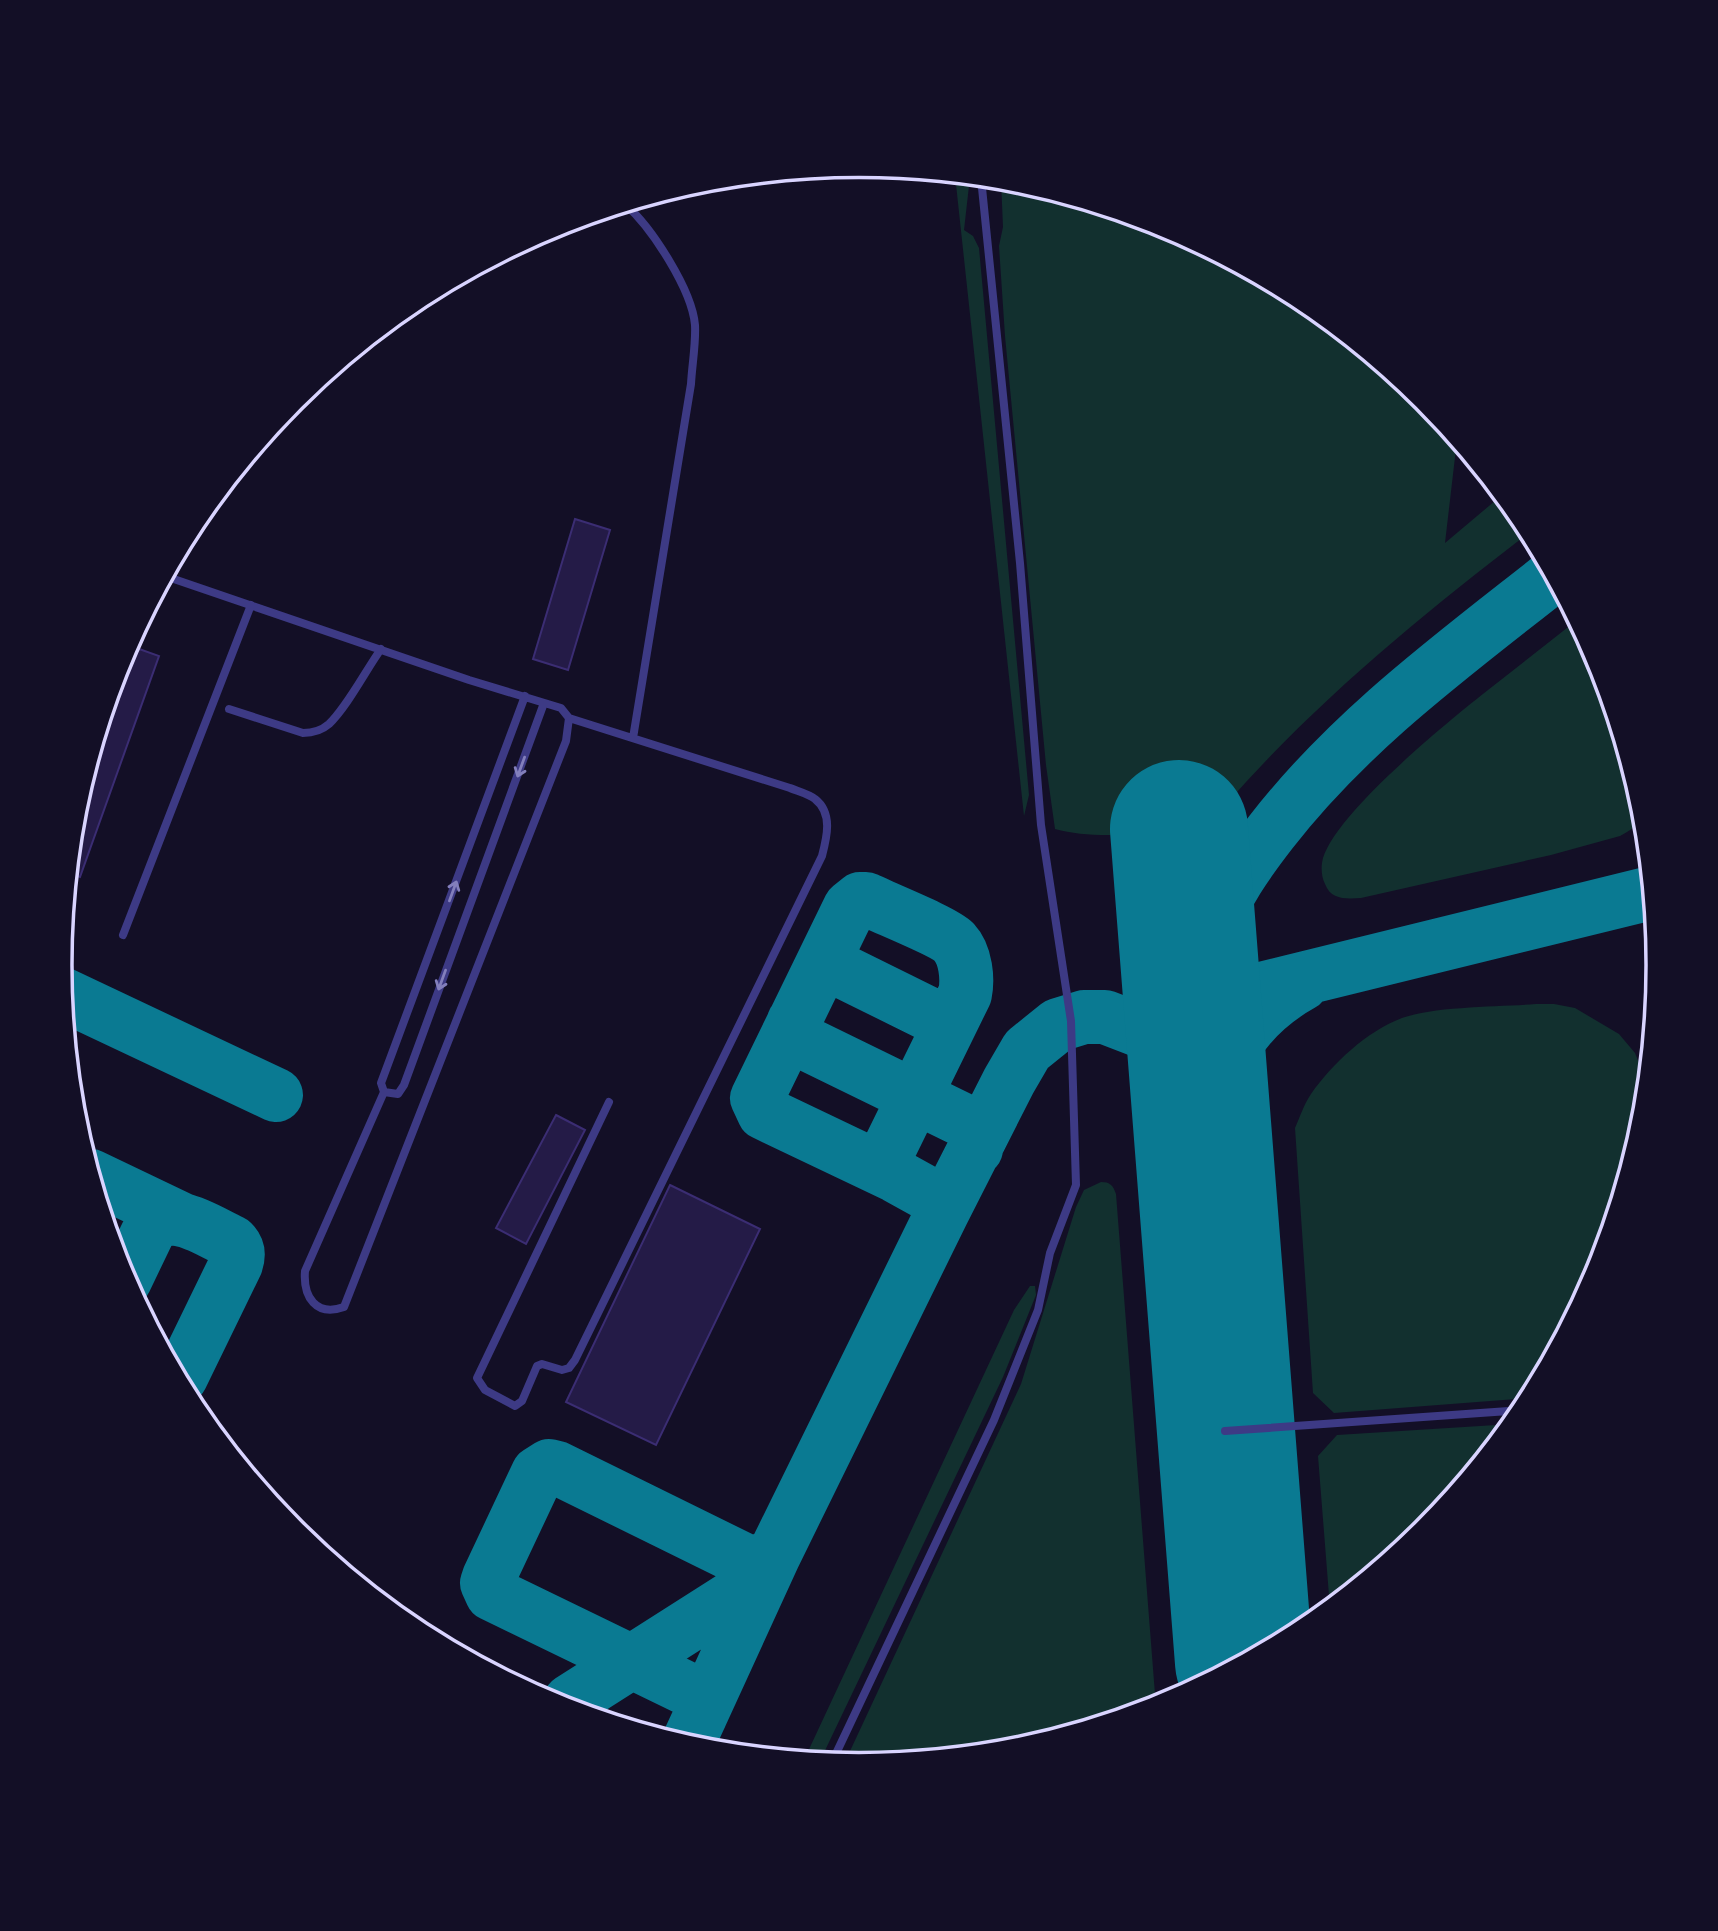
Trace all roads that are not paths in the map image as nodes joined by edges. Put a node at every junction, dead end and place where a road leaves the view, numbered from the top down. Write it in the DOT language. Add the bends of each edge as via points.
graph roads {
  1 [pos="982,188"];
  2 [pos="633,212"];
  3 [pos="173,579"];
  4 [pos="251,605"];
  5 [pos="381,649"];
  6 [pos="526,696"];
  7 [pos="544,703"];
  8 [pos="229,709"];
  9 [pos="569,718"];
  10 [pos="633,738"];
  11 [pos="123,935"];
  12 [pos="384,1092"];
  13 [pos="609,1102"];
  14 [pos="1508,1411"];
  15 [pos="1225,1431"];
  16 [pos="837,1752"];
  1 -- 16 [label="lane" via="1041,825 1071,1021 1076,1185 1050,1253 1038,1310 994,1420"];
  2 -- 10 [label="lane" via="690,299 695,326 691,384"];
  3 -- 4 [label="lane"];
  4 -- 5 [label="lane"];
  4 -- 11 [label="lane"];
  5 -- 6 [label="lane"];
  5 -- 8 [label="lane" via="328,725 315,733"];
  6 -- 7 [label="lane"];
  12 -- 6 [label="lane, one-way" via="381,1083"];
  7 -- 9 [label="lane" via="561,708"];
  7 -- 12 [label="lane, one-way" via="404,1085 398,1094"];
  9 -- 10 [label="lane"];
  9 -- 12 [label="lane" via="566,741 344,1307 324,1309 309,1300 305,1271"];
  10 -- 13 [label="lane" via="815,799 826,813 827,836 816,868 575,1360 562,1370 537,1366 522,1401 515,1406 485,1390 477,1378"];
  14 -- 15 [label="lane"];
}
